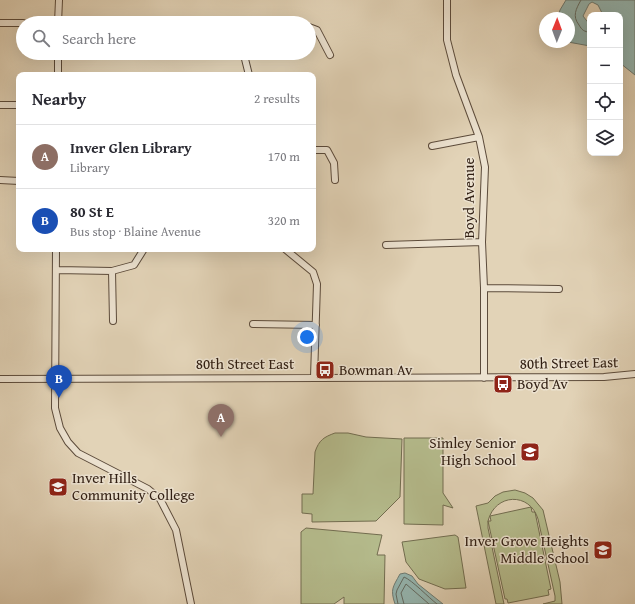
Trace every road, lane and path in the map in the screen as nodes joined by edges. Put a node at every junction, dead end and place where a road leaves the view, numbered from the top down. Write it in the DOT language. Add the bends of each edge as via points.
graph roads {
  1 [pos="59,0"];
  2 [pos="447,0"];
  3 [pos="58,16"];
  4 [pos="0,23"];
  5 [pos="16,23"];
  6 [pos="316,30"];
  7 [pos="330,55"];
  8 [pos="58,60"];
  9 [pos="245,60"];
  10 [pos="58,72"];
  11 [pos="248,72"];
  12 [pos="0,105"];
  13 [pos="16,105"];
  14 [pos="479,137"];
  15 [pos="432,146"];
  16 [pos="316,150"];
  17 [pos="0,180"];
  18 [pos="335,180"];
  19 [pos="16,181"];
  20 [pos="482,242"];
  21 [pos="386,245"];
  22 [pos="56,252"];
  23 [pos="142,252"];
  24 [pos="289,252"];
  25 [pos="56,270"];
  26 [pos="112,271"];
  27 [pos="484,288"];
  28 [pos="559,289"];
  29 [pos="113,321"];
  30 [pos="253,324"];
  31 [pos="316,325"];
  32 [pos="635,374"];
  33 [pos="314,377"];
  34 [pos="0,378"];
  35 [pos="55,378"];
  36 [pos="484,378"];
  37 [pos="191,604"];
  1 -- 3 [label="street"];
  2 -- 14 [label="street, Boyd Avenue" via="447,40 456,75"];
  4 -- 5 [label="street"];
  6 -- 7 [label="street"];
  8 -- 10 [label="street"];
  9 -- 11 [label="street"];
  12 -- 13 [label="street"];
  14 -- 15 [label="street"];
  14 -- 20 [label="street, Boyd Avenue" via="485,167"];
  16 -- 18 [label="street" via="327,150 334,163"];
  17 -- 19 [label="street"];
  20 -- 21 [label="street"];
  20 -- 27 [label="street, Boyd Avenue"];
  22 -- 25 [label="street"];
  23 -- 26 [label="street" via="134,265"];
  24 -- 31 [label="street" via="313,272 317,284"];
  25 -- 26 [label="street"];
  25 -- 35 [label="street"];
  26 -- 29 [label="street"];
  27 -- 28 [label="street"];
  27 -- 36 [label="street, Boyd Avenue"];
  30 -- 31 [label="street"];
  31 -- 33 [label="street"];
  32 -- 36 [label="street, 80th Street East" via="604,377"];
  33 -- 35 [label="street, 80th Street East"];
  33 -- 36 [label="street, 80th Street East"];
  34 -- 35 [label="street, 80th Street East"];
  35 -- 37 [label="street" via="55,408 60,428 73,448 148,489 160,499 176,530"];
}
